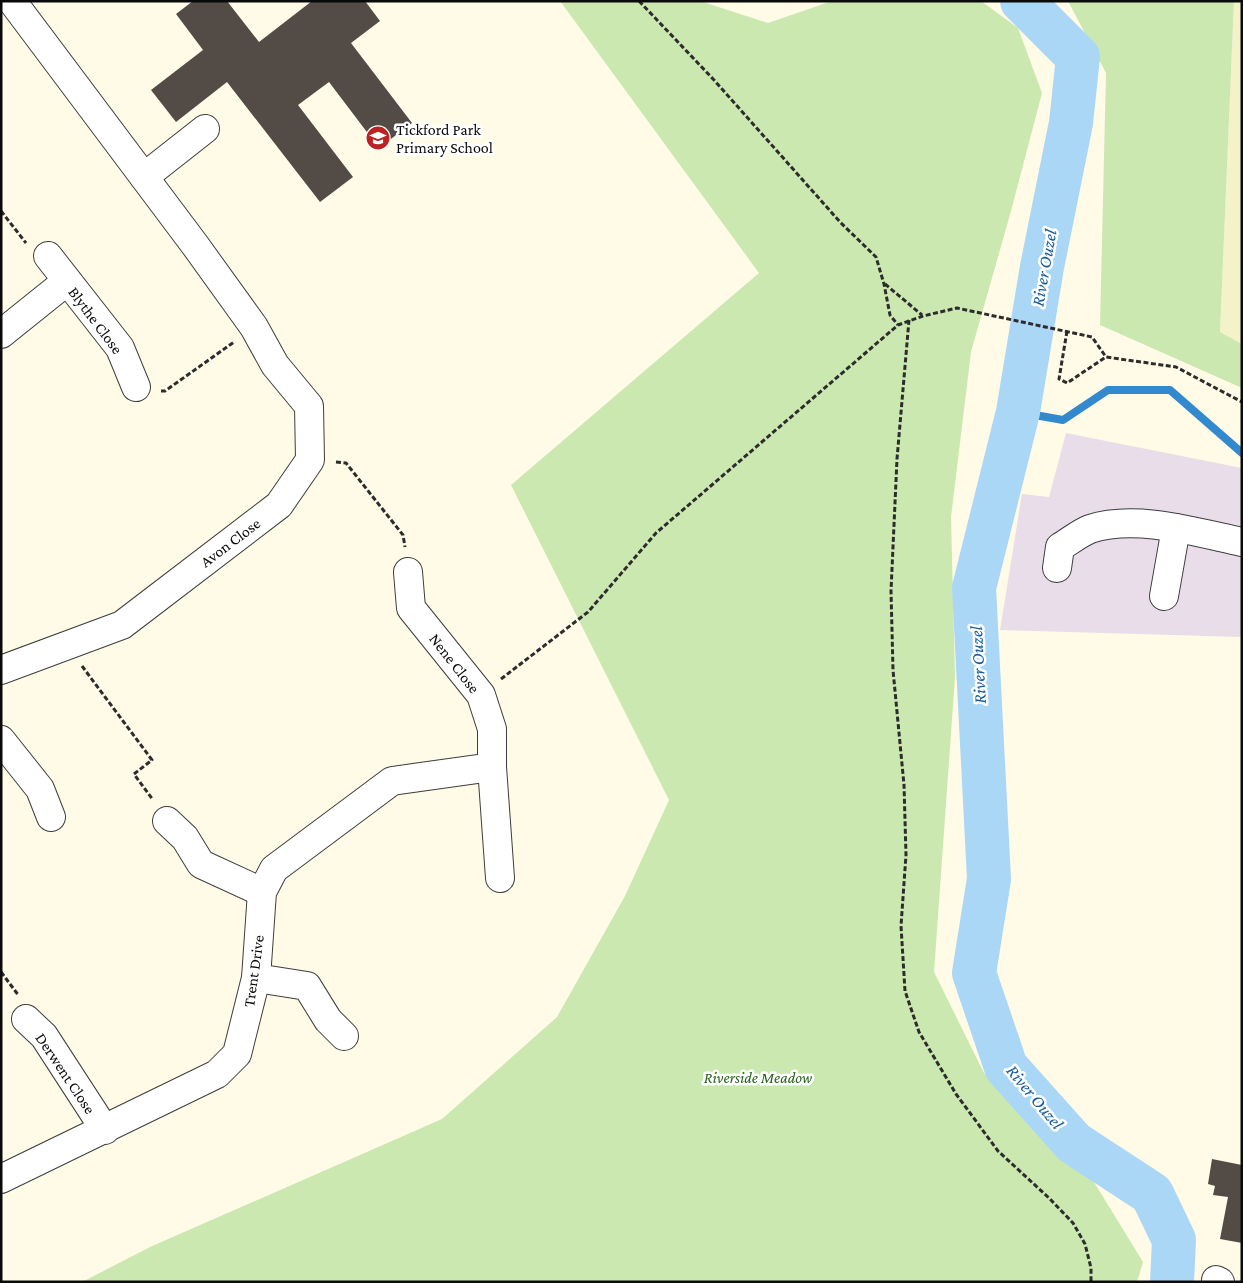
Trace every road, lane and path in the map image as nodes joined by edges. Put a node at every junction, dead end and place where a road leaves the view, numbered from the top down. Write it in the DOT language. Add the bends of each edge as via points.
graph roads {
  1 [pos="12,1"];
  2 [pos="639,1"];
  3 [pos="205,129"];
  4 [pos="144,177"];
  5 [pos="1,211"];
  6 [pos="48,256"];
  7 [pos="67,281"];
  8 [pos="884,284"];
  9 [pos="923,316"];
  10 [pos="910,320"];
  11 [pos="898,325"];
  12 [pos="254,328"];
  13 [pos="1067,331"];
  14 [pos="1,334"];
  15 [pos="1106,357"];
  16 [pos="136,387"];
  17 [pos="1242,402"];
  18 [pos="310,460"];
  19 [pos="1176,528"];
  20 [pos="1242,542"];
  21 [pos="1057,568"];
  22 [pos="408,572"];
  23 [pos="1164,596"];
  24 [pos="67,647"];
  25 [pos="1,670"];
  26 [pos="481,696"];
  27 [pos="1,740"];
  28 [pos="492,767"];
  29 [pos="51,817"];
  30 [pos="167,821"];
  31 [pos="500,878"];
  32 [pos="262,892"];
  33 [pos="256,978"];
  34 [pos="26,1019"];
  35 [pos="344,1036"];
  36 [pos="104,1130"];
  37 [pos="1,1179"];
  38 [pos="1091,1282"];
  1 -- 4 [label="street"];
  2 -- 8 [label="path" via="840,222 876,257"];
  3 -- 4 [label="street"];
  4 -- 12 [label="street"];
  5 -- 6 [label="path" via="26,243"];
  6 -- 7 [label="street, Blythe Close"];
  7 -- 14 [label="street, Blythe Close"];
  7 -- 16 [label="street, Blythe Close" via="120,348"];
  8 -- 9 [label="path"];
  8 -- 11 [label="path" via="890,315"];
  9 -- 10 [label="path"];
  9 -- 13 [label="path" via="957,308"];
  10 -- 11 [label="path"];
  10 -- 38 [label="path" via="896,477 891,592 893,670 904,785 906,854 902,926 905,991 918,1032 956,1094 998,1151 1073,1222 1085,1244"];
  11 -- 26 [label="path" via="656,533 588,612"];
  12 -- 16 [label="path" via="165,391"];
  12 -- 18 [label="street" via="275,365 309,406"];
  13 -- 15 [label="path" via="1092,337"];
  13 -- 15 [label="path" via="1059,380 1067,382"];
  15 -- 17 [label="path" via="1176,367"];
  18 -- 22 [label="path" via="346,463 403,535"];
  18 -- 24 [label="street, Avon Close" via="279,505 122,625"];
  19 -- 20 [label="street"];
  19 -- 21 [label="street" via="1112,524 1088,530 1060,547"];
  19 -- 23 [label="street"];
  22 -- 26 [label="street, Nene Close" via="411,608"];
  24 -- 25 [label="street, Avon Close"];
  24 -- 30 [label="path" via="152,760 134,774"];
  26 -- 28 [label="street, Nene Close" via="492,729"];
  27 -- 29 [label="street" via="40,789"];
  28 -- 31 [label="street, Nene Close"];
  28 -- 32 [label="street, Trent Drive" via="392,781 274,868"];
  30 -- 32 [label="street" via="185,838 201,864"];
  32 -- 33 [label="street, Trent Drive"];
  33 -- 35 [label="street" via="306,986 328,1020"];
  33 -- 36 [label="street, Trent Drive" via="237,1054 217,1074"];
  34 -- 36 [label="street, Derwent Close" via="44,1036"];
  36 -- 37 [label="street, Trent Drive"];
}
